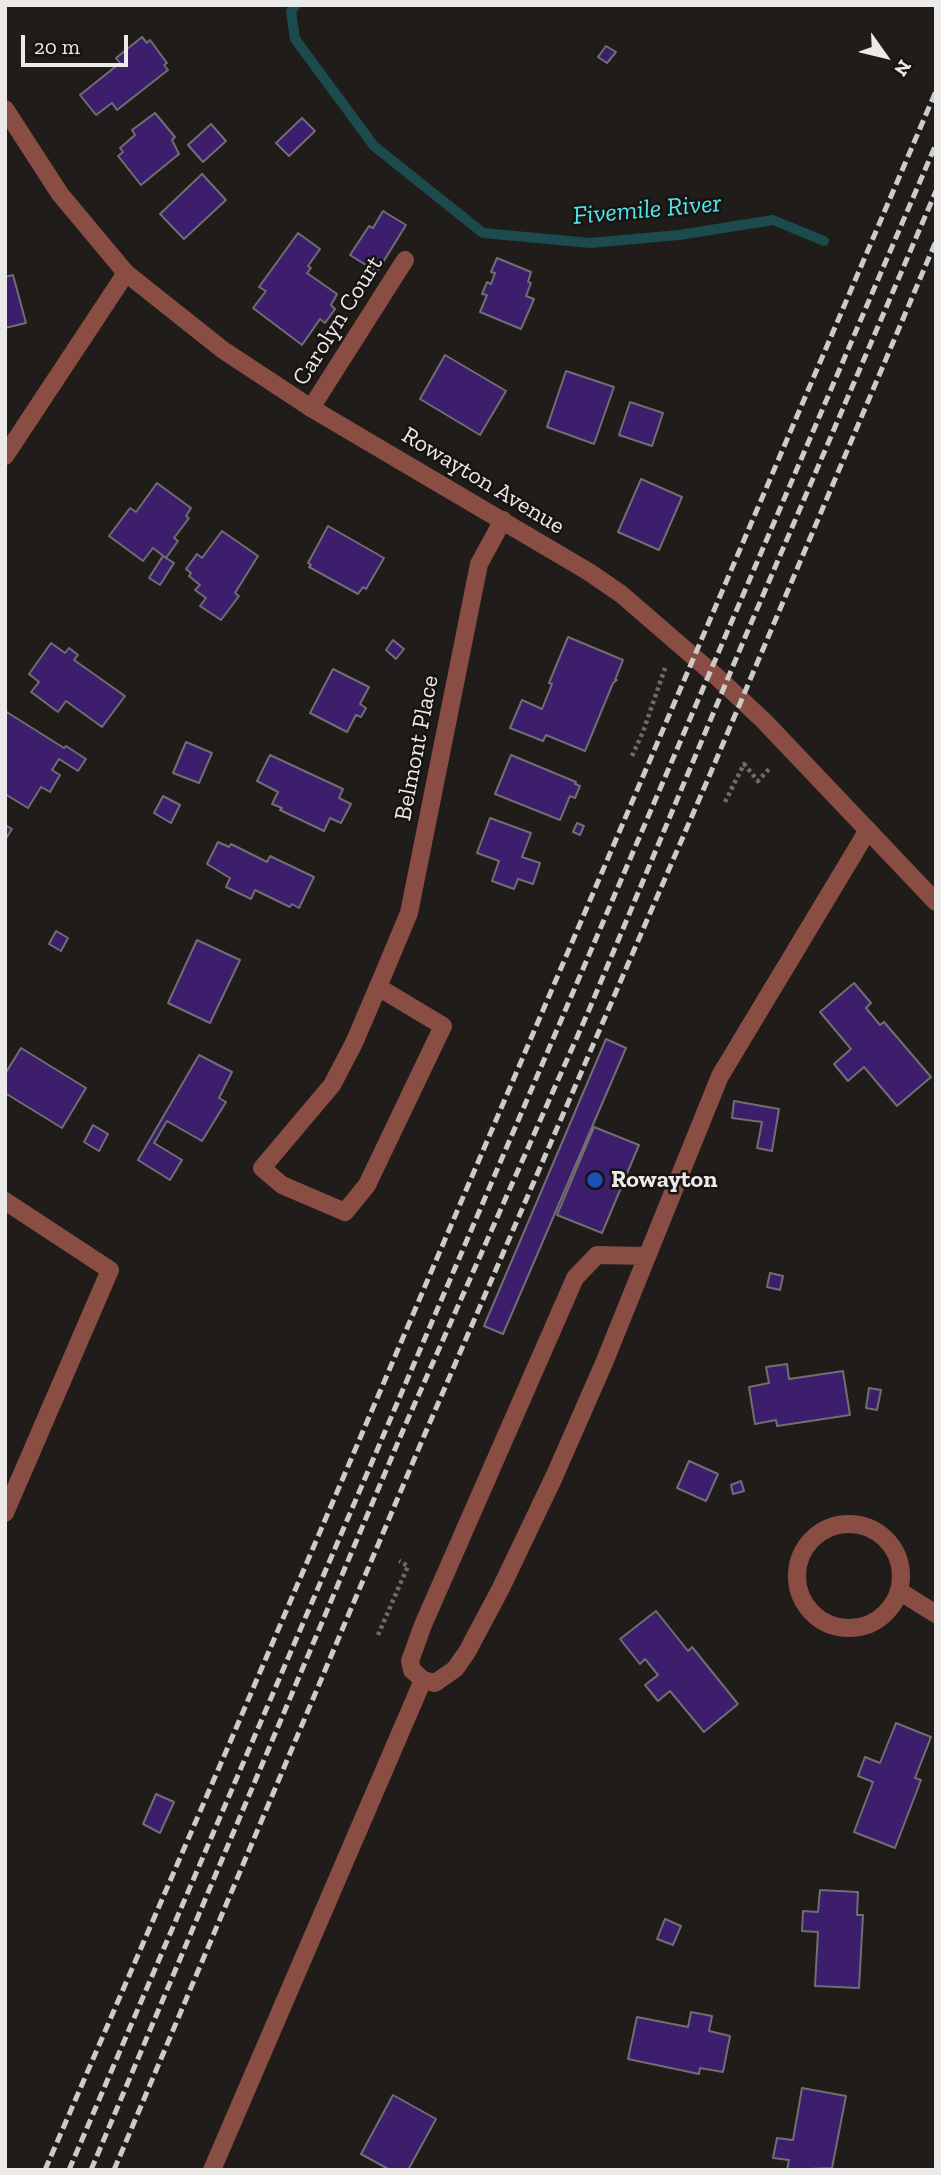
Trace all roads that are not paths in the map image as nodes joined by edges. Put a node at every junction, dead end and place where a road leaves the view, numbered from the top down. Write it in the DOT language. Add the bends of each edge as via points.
graph roads {
  1 [pos="5,110"];
  2 [pos="405,260"];
  3 [pos="127,273"];
  4 [pos="312,408"];
  5 [pos="5,456"];
  6 [pos="503,520"];
  7 [pos="868,830"];
  8 [pos="936,902"];
  9 [pos="378,987"];
  10 [pos="5,1201"];
  11 [pos="646,1256"];
  12 [pos="5,1513"];
  13 [pos="899,1591"];
  14 [pos="936,1614"];
  15 [pos="423,1680"];
  16 [pos="212,2170"];
  1 -- 3 [label="street, Rowayton Avenue" via="60,194"];
  2 -- 4 [label="street, Carolyn Court"];
  3 -- 4 [label="street, Rowayton Avenue" via="223,351"];
  3 -- 5 [label="street"];
  4 -- 6 [label="street, Rowayton Avenue"];
  6 -- 7 [label="street, Rowayton Avenue" via="589,572 660,626 764,721"];
  6 -- 9 [label="street, Belmont Place" via="479,564 409,913"];
  7 -- 8 [label="street, Rowayton Avenue"];
  7 -- 11 [label="street" via="720,1076"];
  9 -- 9 [label="street, Belmont Place" via="443,1026 366,1185 345,1212 282,1185 262,1168 332,1085"];
  10 -- 12 [label="street" via="110,1270"];
  11 -- 15 [label="street" via="554,1478 473,1641 455,1669 435,1683"];
  11 -- 15 [label="street" via="597,1255 575,1278 423,1625 411,1661 412,1670"];
  13 -- 13 [label="street" via="898,1559 890,1544 864,1525 831,1527 817,1534 798,1561 801,1597 810,1612 825,1623 860,1627 877,1620"];
  13 -- 14 [label="street"];
  15 -- 16 [label="street"];
}
